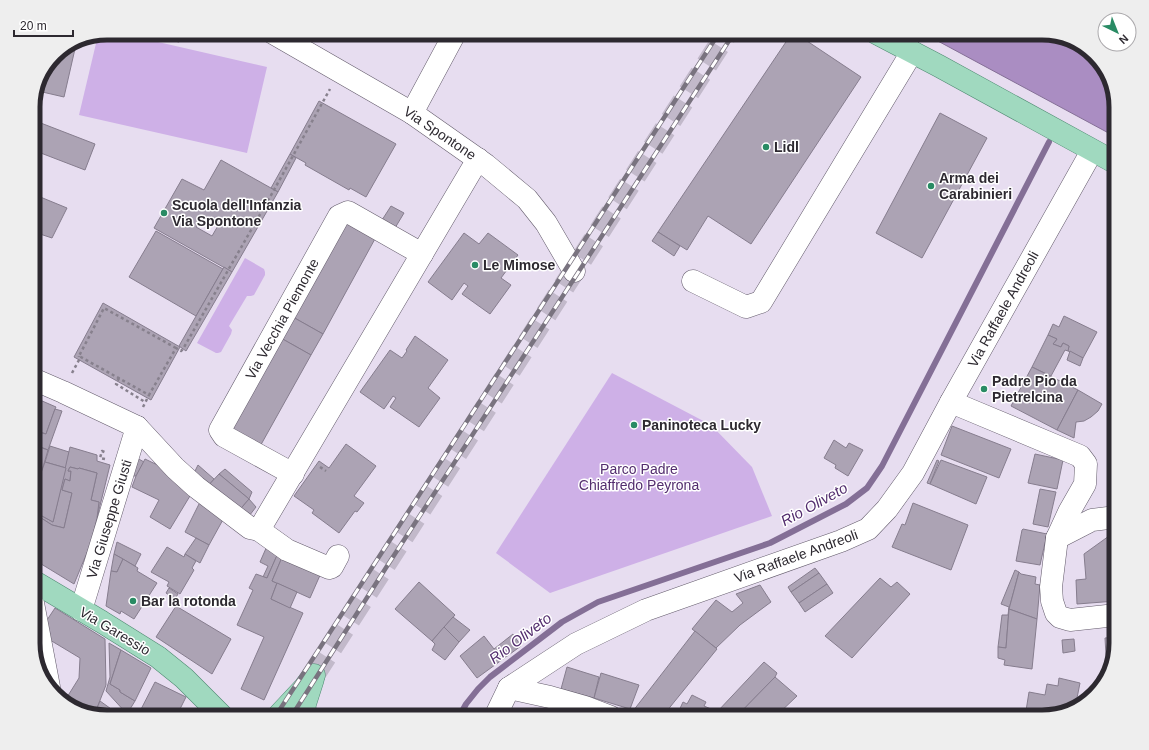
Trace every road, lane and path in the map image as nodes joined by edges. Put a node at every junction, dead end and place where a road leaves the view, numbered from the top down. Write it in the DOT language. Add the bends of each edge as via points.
graph roads {
  1 [pos="285,40"];
  2 [pos="450,40"];
  3 [pos="889,40"];
  4 [pos="912,52"];
  5 [pos="324,100"];
  6 [pos="412,112"];
  7 [pos="1092,150"];
  8 [pos="478,159"];
  9 [pos="1109,159"];
  10 [pos="422,254"];
  11 [pos="574,271"];
  12 [pos="693,281"];
  13 [pos="176,348"];
  14 [pos="79,356"];
  15 [pos="77,362"];
  16 [pos="119,378"];
  17 [pos="40,382"];
  18 [pos="149,395"];
  19 [pos="951,402"];
  20 [pos="137,427"];
  21 [pos="293,474"];
  22 [pos="1109,518"];
  23 [pos="259,530"];
  24 [pos="1057,538"];
  25 [pos="338,556"];
  26 [pos="40,559"];
  27 [pos="46,563"];
  28 [pos="40,585"];
  29 [pos="81,610"];
  30 [pos="1109,615"];
  31 [pos="40,640"];
  32 [pos="45,668"];
  33 [pos="192,686"];
  34 [pos="509,688"];
  35 [pos="202,710"];
  36 [pos="216,710"];
  37 [pos="284,710"];
  38 [pos="305,710"];
  39 [pos="498,710"];
  40 [pos="593,710"];
  1 -- 6 [label="street, Via Spontone"];
  2 -- 6 [label="street"];
  3 -- 4 [label="main road"];
  4 -- 7 [label="main road"];
  4 -- 12 [label="street" via="761,302 746,307"];
  5 -- 13 [label="path" via="183,349 181,351"];
  6 -- 8 [label="street, Via Spontone"];
  7 -- 9 [label="main road"];
  7 -- 19 [label="street, Via Raffaele Andreoli"];
  8 -- 10 [label="street"];
  8 -- 11 [label="street, Via Spontone" via="528,199 546,223"];
  10 -- 21 [label="street"];
  10 -- 21 [label="street, Via Vecchia Piemonte" via="348,212 339,216 220,430 224,436"];
  13 -- 14 [label="path" via="104,308 94,333"];
  13 -- 18 [label="path"];
  14 -- 15 [label="path"];
  14 -- 16 [label="path"];
  16 -- 18 [label="path"];
  16 -- 18 [label="path" via="116,384 145,402"];
  17 -- 20 [label="street"];
  19 -- 24 [label="street" via="1080,456 1086,464 1085,484"];
  19 -- 34 [label="street, Via Raffaele Andreoli" via="913,473 887,509 868,529 842,541 646,610 576,644"];
  20 -- 23 [label="street" via="196,487 250,528"];
  20 -- 29 [label="street, Via Giuseppe Giusti"];
  21 -- 23 [label="street"];
  22 -- 24 [label="street" via="1092,520"];
  23 -- 25 [label="street" via="287,550 329,568"];
  24 -- 30 [label="street" via="1051,587 1056,613 1070,620"];
  26 -- 27 [label="path"];
  28 -- 29 [label="main road, Via Garessio"];
  29 -- 33 [label="main road, Via Garessio" via="158,657"];
  31 -- 32 [label="street"];
  33 -- 35 [label="main road, Via Garessio"];
  33 -- 36 [label="main road, Via Garessio"];
  34 -- 39 [label="street, Via Raffaele Andreoli"];
  34 -- 40 [label="street"];
  37 -- 38 [label="main road" via="314,675"];
}
